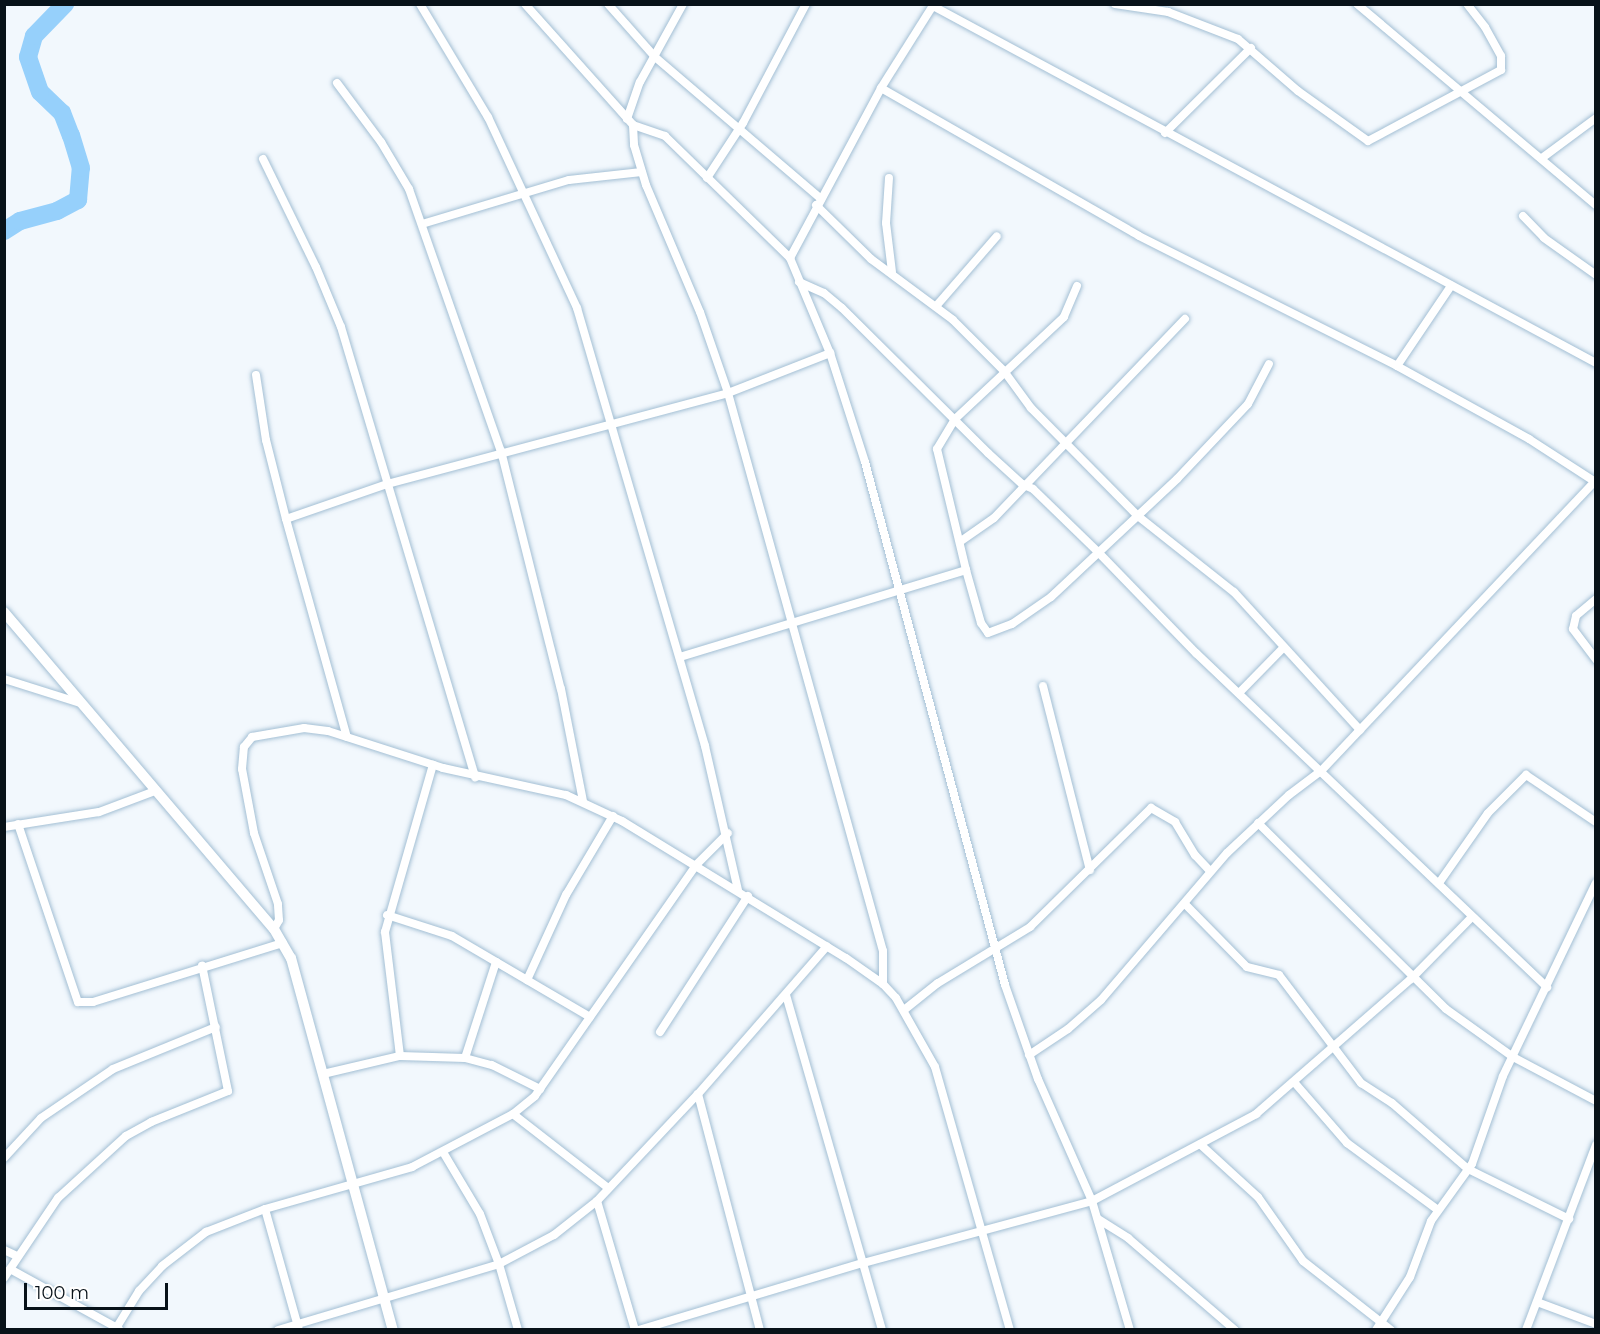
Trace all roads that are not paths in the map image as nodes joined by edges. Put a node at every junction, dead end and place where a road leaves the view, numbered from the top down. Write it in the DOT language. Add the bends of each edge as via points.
graph roads {
  1 [pos="420,4"];
  2 [pos="525,4"];
  3 [pos="608,4"];
  4 [pos="683,4"];
  5 [pos="806,4"];
  6 [pos="1115,4"];
  7 [pos="1357,4"];
  8 [pos="1467,4"];
  9 [pos="934,5"];
  10 [pos="1251,48"];
  11 [pos="655,57"];
  12 [pos="337,84"];
  13 [pos="881,88"];
  14 [pos="1461,94"];
  15 [pos="1596,118"];
  16 [pos="630,122"];
  17 [pos="739,129"];
  18 [pos="1165,133"];
  19 [pos="1542,158"];
  20 [pos="263,159"];
  21 [pos="642,172"];
  22 [pos="707,178"];
  23 [pos="889,178"];
  24 [pos="526,196"];
  25 [pos="818,201"];
  26 [pos="1596,206"];
  27 [pos="1523,216"];
  28 [pos="422,224"];
  29 [pos="997,236"];
  30 [pos="790,258"];
  31 [pos="892,272"];
  32 [pos="1596,275"];
  33 [pos="800,282"];
  34 [pos="1077,286"];
  35 [pos="1451,286"];
  36 [pos="937,305"];
  37 [pos="1185,319"];
  38 [pos="830,353"];
  39 [pos="1596,363"];
  40 [pos="1269,364"];
  41 [pos="1397,366"];
  42 [pos="1004,371"];
  43 [pos="256,375"];
  44 [pos="728,393"];
  45 [pos="955,419"];
  46 [pos="612,423"];
  47 [pos="1066,443"];
  48 [pos="501,451"];
  49 [pos="1595,480"];
  50 [pos="387,484"];
  51 [pos="1022,484"];
  52 [pos="1138,516"];
  53 [pos="286,519"];
  54 [pos="961,541"];
  55 [pos="1098,552"];
  56 [pos="966,570"];
  57 [pos="899,589"];
  58 [pos="1596,599"];
  59 [pos="4,612"];
  60 [pos="790,624"];
  61 [pos="1284,647"];
  62 [pos="680,657"];
  63 [pos="1596,660"];
  64 [pos="4,680"];
  65 [pos="1043,686"];
  66 [pos="1239,693"];
  67 [pos="80,703"];
  68 [pos="1360,730"];
  69 [pos="347,737"];
  70 [pos="433,765"];
  71 [pos="1320,772"];
  72 [pos="475,777"];
  73 [pos="155,791"];
  74 [pos="583,801"];
  75 [pos="613,816"];
  76 [pos="1596,822"];
  77 [pos="1258,823"];
  78 [pos="18,824"];
  79 [pos="4,827"];
  80 [pos="728,833"];
  81 [pos="696,865"];
  82 [pos="1090,870"];
  83 [pos="1210,871"];
  84 [pos="1596,883"];
  85 [pos="1439,884"];
  86 [pos="738,890"];
  87 [pos="748,896"];
  88 [pos="1185,904"];
  89 [pos="387,915"];
  90 [pos="1472,918"];
  91 [pos="274,929"];
  92 [pos="283,943"];
  93 [pos="828,946"];
  94 [pos="994,948"];
  95 [pos="496,962"];
  96 [pos="202,966"];
  97 [pos="1411,979"];
  98 [pos="527,980"];
  99 [pos="883,984"];
  100 [pos="1547,987"];
  101 [pos="786,994"];
  102 [pos="904,1010"];
  103 [pos="590,1017"];
  104 [pos="216,1027"];
  105 [pos="660,1032"];
  106 [pos="1332,1049"];
  107 [pos="1029,1055"];
  108 [pos="400,1056"];
  109 [pos="1513,1057"];
  110 [pos="465,1058"];
  111 [pos="323,1074"];
  112 [pos="1294,1082"];
  113 [pos="540,1089"];
  114 [pos="698,1094"];
  115 [pos="1596,1101"];
  116 [pos="513,1114"];
  117 [pos="1201,1145"];
  118 [pos="1596,1145"];
  119 [pos="443,1152"];
  120 [pos="4,1158"];
  121 [pos="1468,1169"];
  122 [pos="353,1183"];
  123 [pos="608,1188"];
  124 [pos="597,1201"];
  125 [pos="1092,1201"];
  126 [pos="265,1209"];
  127 [pos="1438,1210"];
  128 [pos="1098,1219"];
  129 [pos="1569,1219"];
  130 [pos="982,1232"];
  131 [pos="4,1250"];
  132 [pos="17,1256"];
  133 [pos="863,1263"];
  134 [pos="500,1264"];
  135 [pos="10,1269"];
  136 [pos="4,1278"];
  137 [pos="751,1295"];
  138 [pos="385,1300"];
  139 [pos="1537,1302"];
  140 [pos="1596,1324"];
  141 [pos="298,1326"];
  142 [pos="1378,1326"];
  143 [pos="117,1329"];
  144 [pos="278,1329"];
  145 [pos="393,1329"];
  146 [pos="518,1329"];
  147 [pos="637,1329"];
  148 [pos="760,1329"];
  149 [pos="882,1329"];
  150 [pos="1010,1329"];
  151 [pos="1130,1329"];
  152 [pos="1235,1329"];
  153 [pos="1391,1329"];
  154 [pos="1526,1329"];
  1 -- 24 [label="street" via="488,117"];
  2 -- 16 [label="street"];
  3 -- 11 [label="street"];
  4 -- 11 [label="street"];
  5 -- 17 [label="street"];
  6 -- 10 [label="street" via="1168,12 1226,33"];
  7 -- 14 [label="street"];
  8 -- 14 [label="street" via="1485,27 1503,66"];
  9 -- 13 [label="street"];
  9 -- 18 [label="street"];
  10 -- 14 [label="street" via="1298,91 1368,141"];
  10 -- 18 [label="street"];
  11 -- 16 [label="street" via="640,82"];
  11 -- 17 [label="street"];
  12 -- 28 [label="street" via="387,152 409,189"];
  13 -- 25 [label="street"];
  13 -- 41 [label="street" via="1139,236"];
  14 -- 19 [label="street"];
  15 -- 19 [label="street"];
  16 -- 21 [label="street"];
  16 -- 22 [label="street" via="665,136"];
  17 -- 22 [label="street"];
  17 -- 25 [label="street"];
  18 -- 35 [label="street" via="1248,173"];
  19 -- 26 [label="street"];
  20 -- 50 [label="street" via="341,327"];
  21 -- 24 [label="street" via="590,176"];
  21 -- 44 [label="street" via="700,312"];
  22 -- 30 [label="street"];
  23 -- 31 [label="street" via="886,223"];
  24 -- 28 [label="street"];
  24 -- 46 [label="street" via="577,308"];
  25 -- 30 [label="street"];
  25 -- 31 [label="street" via="857,247"];
  27 -- 32 [label="street" via="1544,238"];
  28 -- 48 [label="street"];
  29 -- 36 [label="street"];
  30 -- 33 [label="street"];
  31 -- 36 [label="street"];
  33 -- 38 [label="street"];
  33 -- 45 [label="street" via="824,293 842,308"];
  34 -- 42 [label="street" via="1064,317"];
  35 -- 39 [label="street"];
  35 -- 41 [label="street"];
  36 -- 42 [label="street"];
  37 -- 47 [label="street"];
  38 -- 44 [label="street"];
  38 -- 57 [label="street" via="865,462"];
  40 -- 52 [label="street" via="1240,414"];
  41 -- 49 [label="street"];
  42 -- 45 [label="street"];
  42 -- 47 [label="street" via="1031,408"];
  43 -- 53 [label="street" via="266,440"];
  44 -- 46 [label="street"];
  44 -- 60 [label="street"];
  45 -- 51 [label="street"];
  45 -- 54 [label="street" via="937,449"];
  46 -- 48 [label="street"];
  46 -- 62 [label="street"];
  47 -- 51 [label="street"];
  47 -- 52 [label="street"];
  48 -- 50 [label="street"];
  48 -- 74 [label="street" via="561,689"];
  49 -- 68 [label="street"];
  50 -- 53 [label="street"];
  50 -- 72 [label="street"];
  51 -- 54 [label="street" via="994,518"];
  51 -- 55 [label="street" via="1033,489"];
  52 -- 55 [label="street"];
  52 -- 61 [label="street" via="1222,581"];
  53 -- 69 [label="street"];
  54 -- 56 [label="street"];
  55 -- 56 [label="street" via="1040,605 992,633 981,623"];
  55 -- 66 [label="street"];
  56 -- 57 [label="street"];
  57 -- 60 [label="street"];
  57 -- 94 [label="street"];
  58 -- 63 [label="street" via="1576,616 1573,629"];
  59 -- 67 [label="street"];
  60 -- 62 [label="street"];
  60 -- 99 [label="street" via="883,951"];
  61 -- 66 [label="street"];
  61 -- 68 [label="street"];
  62 -- 80 [label="street"];
  64 -- 67 [label="street"];
  65 -- 82 [label="street"];
  66 -- 71 [label="street"];
  67 -- 73 [label="street"];
  68 -- 71 [label="street"];
  69 -- 70 [label="street"];
  69 -- 91 [label="street" via="304,729 252,738 244,747 246,798 278,904 279,920"];
  70 -- 72 [label="street"];
  70 -- 89 [label="street"];
  71 -- 77 [label="street"];
  71 -- 85 [label="street"];
  72 -- 74 [label="street" via="542,788"];
  73 -- 78 [label="street" via="99,813"];
  73 -- 91 [label="street"];
  74 -- 75 [label="street"];
  75 -- 81 [label="street"];
  75 -- 98 [label="street" via="566,895"];
  76 -- 85 [label="street" via="1526,775 1488,813"];
  77 -- 83 [label="street"];
  77 -- 97 [label="street"];
  78 -- 79 [label="street"];
  78 -- 96 [label="street" via="78,1002 93,1002"];
  80 -- 81 [label="street"];
  80 -- 86 [label="street"];
  81 -- 86 [label="street"];
  81 -- 103 [label="street"];
  82 -- 83 [label="street" via="1152,808 1175,822"];
  82 -- 94 [label="street" via="1036,922"];
  83 -- 88 [label="street"];
  84 -- 100 [label="street"];
  85 -- 90 [label="street"];
  86 -- 87 [label="street"];
  87 -- 93 [label="street"];
  87 -- 105 [label="street"];
  88 -- 106 [label="street" via="1247,967 1280,975"];
  88 -- 107 [label="street" via="1101,1000 1068,1029"];
  89 -- 95 [label="street" via="452,936"];
  89 -- 108 [label="street" via="389,980"];
  90 -- 97 [label="street"];
  90 -- 100 [label="street"];
  91 -- 92 [label="street"];
  92 -- 96 [label="street"];
  92 -- 111 [label="street" via="291,958"];
  93 -- 99 [label="street"];
  93 -- 101 [label="street"];
  94 -- 102 [label="street" via="938,982"];
  94 -- 107 [label="street"];
  95 -- 98 [label="street"];
  95 -- 110 [label="street"];
  96 -- 104 [label="street"];
  97 -- 106 [label="street"];
  97 -- 109 [label="street"];
  98 -- 103 [label="street"];
  99 -- 102 [label="street"];
  100 -- 109 [label="street"];
  101 -- 114 [label="street"];
  101 -- 133 [label="street"];
  102 -- 130 [label="street" via="935,1067"];
  103 -- 113 [label="street"];
  104 -- 120 [label="street" via="113,1069 41,1118"];
  104 -- 132 [label="street" via="228,1091 126,1136 58,1198"];
  106 -- 112 [label="street"];
  106 -- 121 [label="street" via="1361,1083 1392,1103"];
  107 -- 125 [label="street"];
  108 -- 110 [label="street"];
  108 -- 111 [label="street"];
  109 -- 115 [label="street"];
  109 -- 121 [label="street"];
  110 -- 113 [label="street" via="492,1065"];
  111 -- 122 [label="street"];
  112 -- 117 [label="street" via="1251,1118"];
  112 -- 127 [label="street" via="1347,1143"];
  113 -- 116 [label="street"];
  114 -- 123 [label="street"];
  114 -- 137 [label="street"];
  116 -- 119 [label="street"];
  116 -- 123 [label="street"];
  117 -- 125 [label="street"];
  117 -- 142 [label="street" via="1258,1197 1304,1261"];
  118 -- 129 [label="street"];
  119 -- 122 [label="street" via="412,1167"];
  119 -- 134 [label="street" via="468,1189"];
  121 -- 127 [label="street"];
  121 -- 129 [label="street"];
  122 -- 126 [label="street"];
  122 -- 138 [label="street"];
  123 -- 124 [label="street"];
  124 -- 134 [label="street" via="554,1235"];
  124 -- 147 [label="street"];
  125 -- 128 [label="street"];
  125 -- 130 [label="street"];
  126 -- 141 [label="street"];
  126 -- 143 [label="street" via="206,1232 184,1247 139,1291"];
  127 -- 142 [label="street" via="1422,1240 1410,1277"];
  128 -- 151 [label="street"];
  128 -- 152 [label="street" via="1128,1238"];
  129 -- 139 [label="street"];
  130 -- 133 [label="street"];
  130 -- 150 [label="street"];
  131 -- 132 [label="street"];
  132 -- 135 [label="street"];
  133 -- 137 [label="street"];
  133 -- 149 [label="street"];
  134 -- 138 [label="street"];
  134 -- 146 [label="street"];
  135 -- 136 [label="street"];
  135 -- 143 [label="street"];
  137 -- 147 [label="street"];
  137 -- 148 [label="street"];
  138 -- 141 [label="street"];
  138 -- 145 [label="street"];
  139 -- 140 [label="street"];
  139 -- 154 [label="street"];
  141 -- 144 [label="street"];
  142 -- 153 [label="street"];
}
